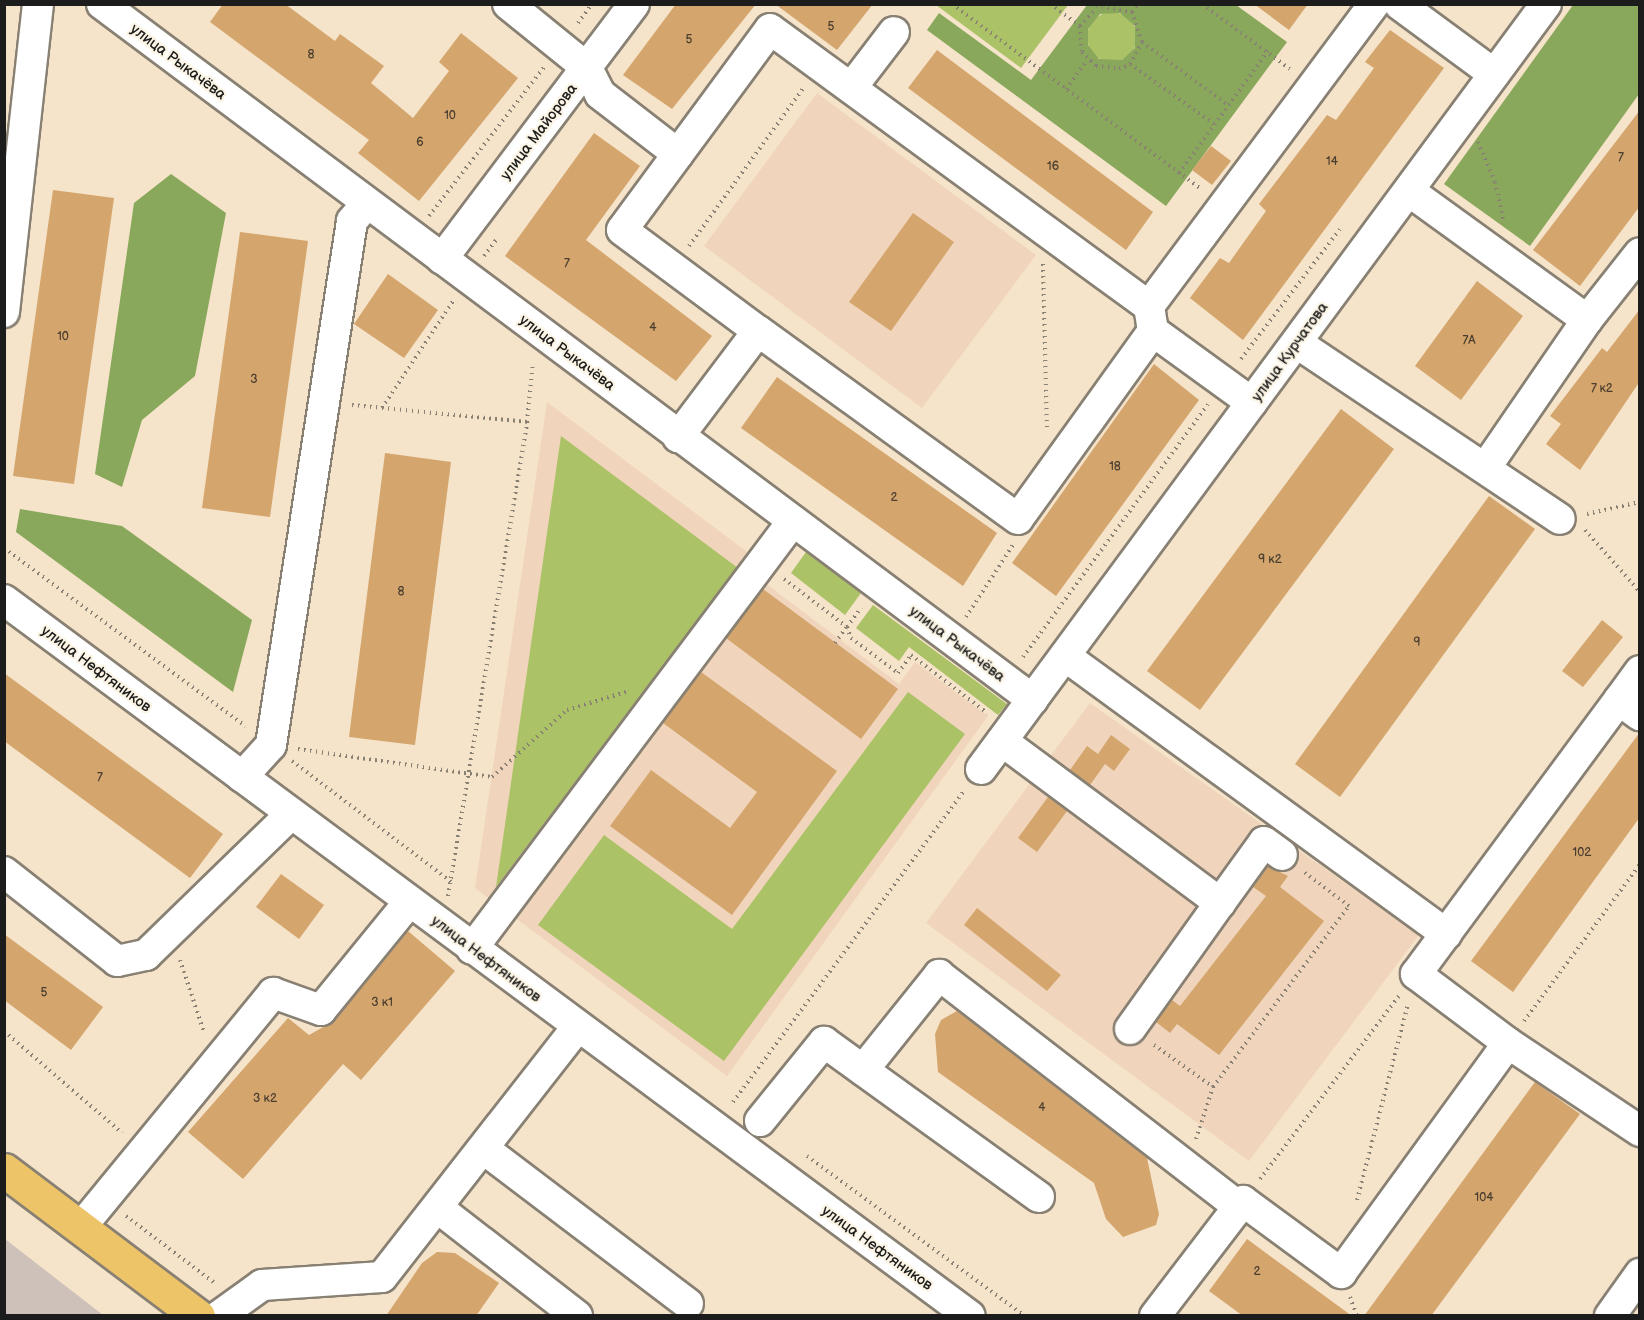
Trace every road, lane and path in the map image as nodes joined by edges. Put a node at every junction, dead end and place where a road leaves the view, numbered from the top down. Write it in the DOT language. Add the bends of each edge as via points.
graph roads {
  1 [pos="39,4"];
  2 [pos="102,4"];
  3 [pos="508,4"];
  4 [pos="592,4"];
  5 [pos="634,4"];
  6 [pos="952,4"];
  7 [pos="1050,4"];
  8 [pos="1090,4"];
  9 [pos="1138,4"];
  10 [pos="1202,4"];
  11 [pos="1374,4"];
  12 [pos="1399,4"];
  13 [pos="1546,4"];
  14 [pos="960,7"];
  15 [pos="1096,9"];
  16 [pos="1132,12"];
  17 [pos="138,15"];
  18 [pos="1080,26"];
  19 [pos="894,32"];
  20 [pos="1142,42"];
  21 [pos="561,45"];
  22 [pos="1268,51"];
  23 [pos="1087,60"];
  24 [pos="821,64"];
  25 [pos="1130,64"];
  26 [pos="587,68"];
  27 [pos="1494,74"];
  28 [pos="1312,85"];
  29 [pos="852,87"];
  30 [pos="1066,89"];
  31 [pos="1228,105"];
  32 [pos="1466,114"];
  33 [pos="1214,124"];
  34 [pos="678,154"];
  35 [pos="1179,172"];
  36 [pos="1408,191"];
  37 [pos="367,202"];
  38 [pos="1223,205"];
  39 [pos="424,222"];
  40 [pos="1345,223"];
  41 [pos="1640,254"];
  42 [pos="442,259"];
  43 [pos="1043,261"];
  44 [pos="1512,265"];
  45 [pos="673,268"];
  46 [pos="466,277"];
  47 [pos="4,312"];
  48 [pos="1151,319"];
  49 [pos="1587,320"];
  50 [pos="758,331"];
  51 [pos="1296,343"];
  52 [pos="533,355"];
  53 [pos="1224,382"];
  54 [pos="327,403"];
  55 [pos="1252,403"];
  56 [pos="382,408"];
  57 [pos="527,422"];
  58 [pos="1047,432"];
  59 [pos="678,437"];
  60 [pos="1486,467"];
  61 [pos="1640,502"];
  62 [pos="1018,519"];
  63 [pos="1560,519"];
  64 [pos="792,522"];
  65 [pos="4,548"];
  66 [pos="1640,592"];
  67 [pos="4,600"];
  68 [pos="962,623"];
  69 [pos="835,643"];
  70 [pos="1065,656"];
  71 [pos="1017,665"];
  72 [pos="1640,671"];
  73 [pos="634,689"];
  74 [pos="1033,700"];
  75 [pos="1629,707"];
  76 [pos="1006,736"];
  77 [pos="271,745"];
  78 [pos="981,769"];
  79 [pos="242,777"];
  80 [pos="471,778"];
  81 [pos="291,814"];
  82 [pos="1282,855"];
  83 [pos="1640,864"];
  84 [pos="4,873"];
  85 [pos="454,884"];
  86 [pos="402,897"];
  87 [pos="1220,903"];
  88 [pos="171,934"];
  89 [pos="1446,934"];
  90 [pos="472,949"];
  91 [pos="1416,974"];
  92 [pos="578,1027"];
  93 [pos="1130,1029"];
  94 [pos="4,1032"];
  95 [pos="1508,1043"];
  96 [pos="863,1070"];
  97 [pos="207,1072"];
  98 [pos="1213,1087"];
  99 [pos="733,1102"];
  100 [pos="760,1121"];
  101 [pos="1640,1131"];
  102 [pos="484,1149"];
  103 [pos="1201,1149"];
  104 [pos="143,1152"];
  105 [pos="4,1170"];
  106 [pos="1039,1197"];
  107 [pos="104,1200"];
  108 [pos="1241,1204"];
  109 [pos="438,1208"];
  110 [pos="1355,1210"];
  111 [pos="81,1227"];
  112 [pos="1341,1273"];
  113 [pos="1640,1274"];
  114 [pos="688,1304"];
  115 [pos="229,1308"];
  116 [pos="198,1316"];
  117 [pos="577,1316"];
  118 [pos="970,1316"];
  119 [pos="1155,1316"];
  120 [pos="1357,1316"];
  121 [pos="1610,1316"];
  1 -- 47 [label="street"];
  2 -- 17 [label="street, улица Рыкачёва"];
  3 -- 21 [label="street"];
  4 -- 21 [label="path"];
  5 -- 26 [label="street, улица Майорова"];
  6 -- 14 [label="path"];
  7 -- 18 [label="path"];
  8 -- 15 [label="path"];
  9 -- 16 [label="path"];
  10 -- 22 [label="path"];
  11 -- 28 [label="street"];
  12 -- 27 [label="street"];
  13 -- 27 [label="street, улица Курчатова"];
  14 -- 30 [label="path"];
  15 -- 16 [label="path" via="1108,5"];
  15 -- 18 [label="path"];
  16 -- 20 [label="path"];
  17 -- 37 [label="street, улица Рыкачёва"];
  18 -- 23 [label="path" via="1079,44"];
  19 -- 29 [label="street"];
  20 -- 25 [label="path"];
  20 -- 31 [label="path"];
  21 -- 26 [label="street"];
  21 -- 39 [label="path"];
  22 -- 28 [label="path"];
  22 -- 31 [label="path"];
  23 -- 25 [label="path" via="1107,69"];
  23 -- 30 [label="path"];
  24 -- 29 [label="street"];
  24 -- 34 [label="street" via="770,29"];
  24 -- 45 [label="path"];
  25 -- 33 [label="path"];
  26 -- 34 [label="street" via="600,94"];
  26 -- 42 [label="street, улица Майорова"];
  27 -- 32 [label="street, улица Курчатова"];
  28 -- 38 [label="street"];
  29 -- 48 [label="street"];
  30 -- 35 [label="path"];
  31 -- 33 [label="path"];
  32 -- 36 [label="street, улица Курчатова"];
  32 -- 44 [label="path" via="1496,182"];
  33 -- 35 [label="path"];
  34 -- 45 [label="street" via="622,230"];
  35 -- 38 [label="path"];
  36 -- 44 [label="street"];
  36 -- 51 [label="street, улица Курчатова"];
  37 -- 42 [label="street, улица Рыкачёва"];
  37 -- 54 [label="street" via="352,221"];
  38 -- 48 [label="street"];
  40 -- 53 [label="path"];
  41 -- 49 [label="street"];
  42 -- 46 [label="street, улица Рыкачёва"];
  43 -- 58 [label="path"];
  44 -- 49 [label="street"];
  45 -- 50 [label="street"];
  46 -- 56 [label="path"];
  46 -- 59 [label="street, улица Рыкачёва"];
  48 -- 53 [label="street"];
  48 -- 62 [label="street"];
  49 -- 60 [label="street"];
  50 -- 59 [label="street"];
  50 -- 62 [label="street"];
  51 -- 55 [label="street, улица Курчатова"];
  51 -- 60 [label="street"];
  52 -- 57 [label="path"];
  53 -- 55 [label="street"];
  53 -- 71 [label="path"];
  54 -- 56 [label="path"];
  54 -- 77 [label="street"];
  55 -- 70 [label="street, улица Курчатова"];
  56 -- 57 [label="path"];
  57 -- 80 [label="path"];
  59 -- 64 [label="street, улица Рыкачёва"];
  60 -- 63 [label="street"];
  61 -- 63 [label="path"];
  62 -- 68 [label="path" via="1018,539"];
  63 -- 66 [label="path" via="1587,530 1596,548 1621,566"];
  64 -- 74 [label="street, улица Рыкачёва"];
  64 -- 90 [label="street"];
  65 -- 77 [label="path"];
  67 -- 79 [label="street, улица Нефтяников"];
  69 -- 76 [label="path" via="847,627 851,638 898,673 911,655"];
  70 -- 74 [label="street, улица Курчатова"];
  70 -- 89 [label="street"];
  72 -- 75 [label="street"];
  73 -- 80 [label="path" via="567,710 492,777"];
  74 -- 76 [label="street, улица Курчатова"];
  75 -- 89 [label="street"];
  76 -- 78 [label="street, улица Курчатова"];
  76 -- 87 [label="street"];
  77 -- 79 [label="street"];
  77 -- 80 [label="path"];
  77 -- 85 [label="path"];
  78 -- 99 [label="path"];
  79 -- 81 [label="street, улица Нефтяников"];
  80 -- 85 [label="path"];
  81 -- 86 [label="street, улица Нефтяников"];
  81 -- 88 [label="street"];
  82 -- 87 [label="street" via="1264,842"];
  82 -- 98 [label="path" via="1349,906"];
  83 -- 95 [label="path"];
  84 -- 88 [label="street" via="117,961 146,955"];
  85 -- 86 [label="path" via="446,899"];
  86 -- 90 [label="street, улица Нефтяников"];
  86 -- 97 [label="street" via="321,1010 273,993"];
  87 -- 93 [label="street"];
  88 -- 97 [label="path" via="205,1035"];
  89 -- 91 [label="street"];
  90 -- 92 [label="street, улица Нефтяников"];
  91 -- 95 [label="street"];
  91 -- 108 [label="path"];
  91 -- 110 [label="path"];
  92 -- 102 [label="street"];
  92 -- 118 [label="street, улица Нефтяников"];
  93 -- 98 [label="path"];
  94 -- 104 [label="path"];
  95 -- 101 [label="street"];
  95 -- 112 [label="street"];
  96 -- 100 [label="street" via="824,1042"];
  96 -- 106 [label="street"];
  96 -- 108 [label="street" via="939,975"];
  97 -- 104 [label="street"];
  98 -- 103 [label="path" via="1198,1123 1196,1139"];
  102 -- 109 [label="street"];
  102 -- 114 [label="street"];
  104 -- 107 [label="street"];
  105 -- 111 [label="highway"];
  107 -- 111 [label="street"];
  107 -- 115 [label="path"];
  108 -- 112 [label="street"];
  108 -- 119 [label="street"];
  109 -- 115 [label="street" via="382,1277 262,1285"];
  109 -- 117 [label="street"];
  111 -- 116 [label="highway"];
  112 -- 120 [label="path"];
  113 -- 121 [label="street"];
}
